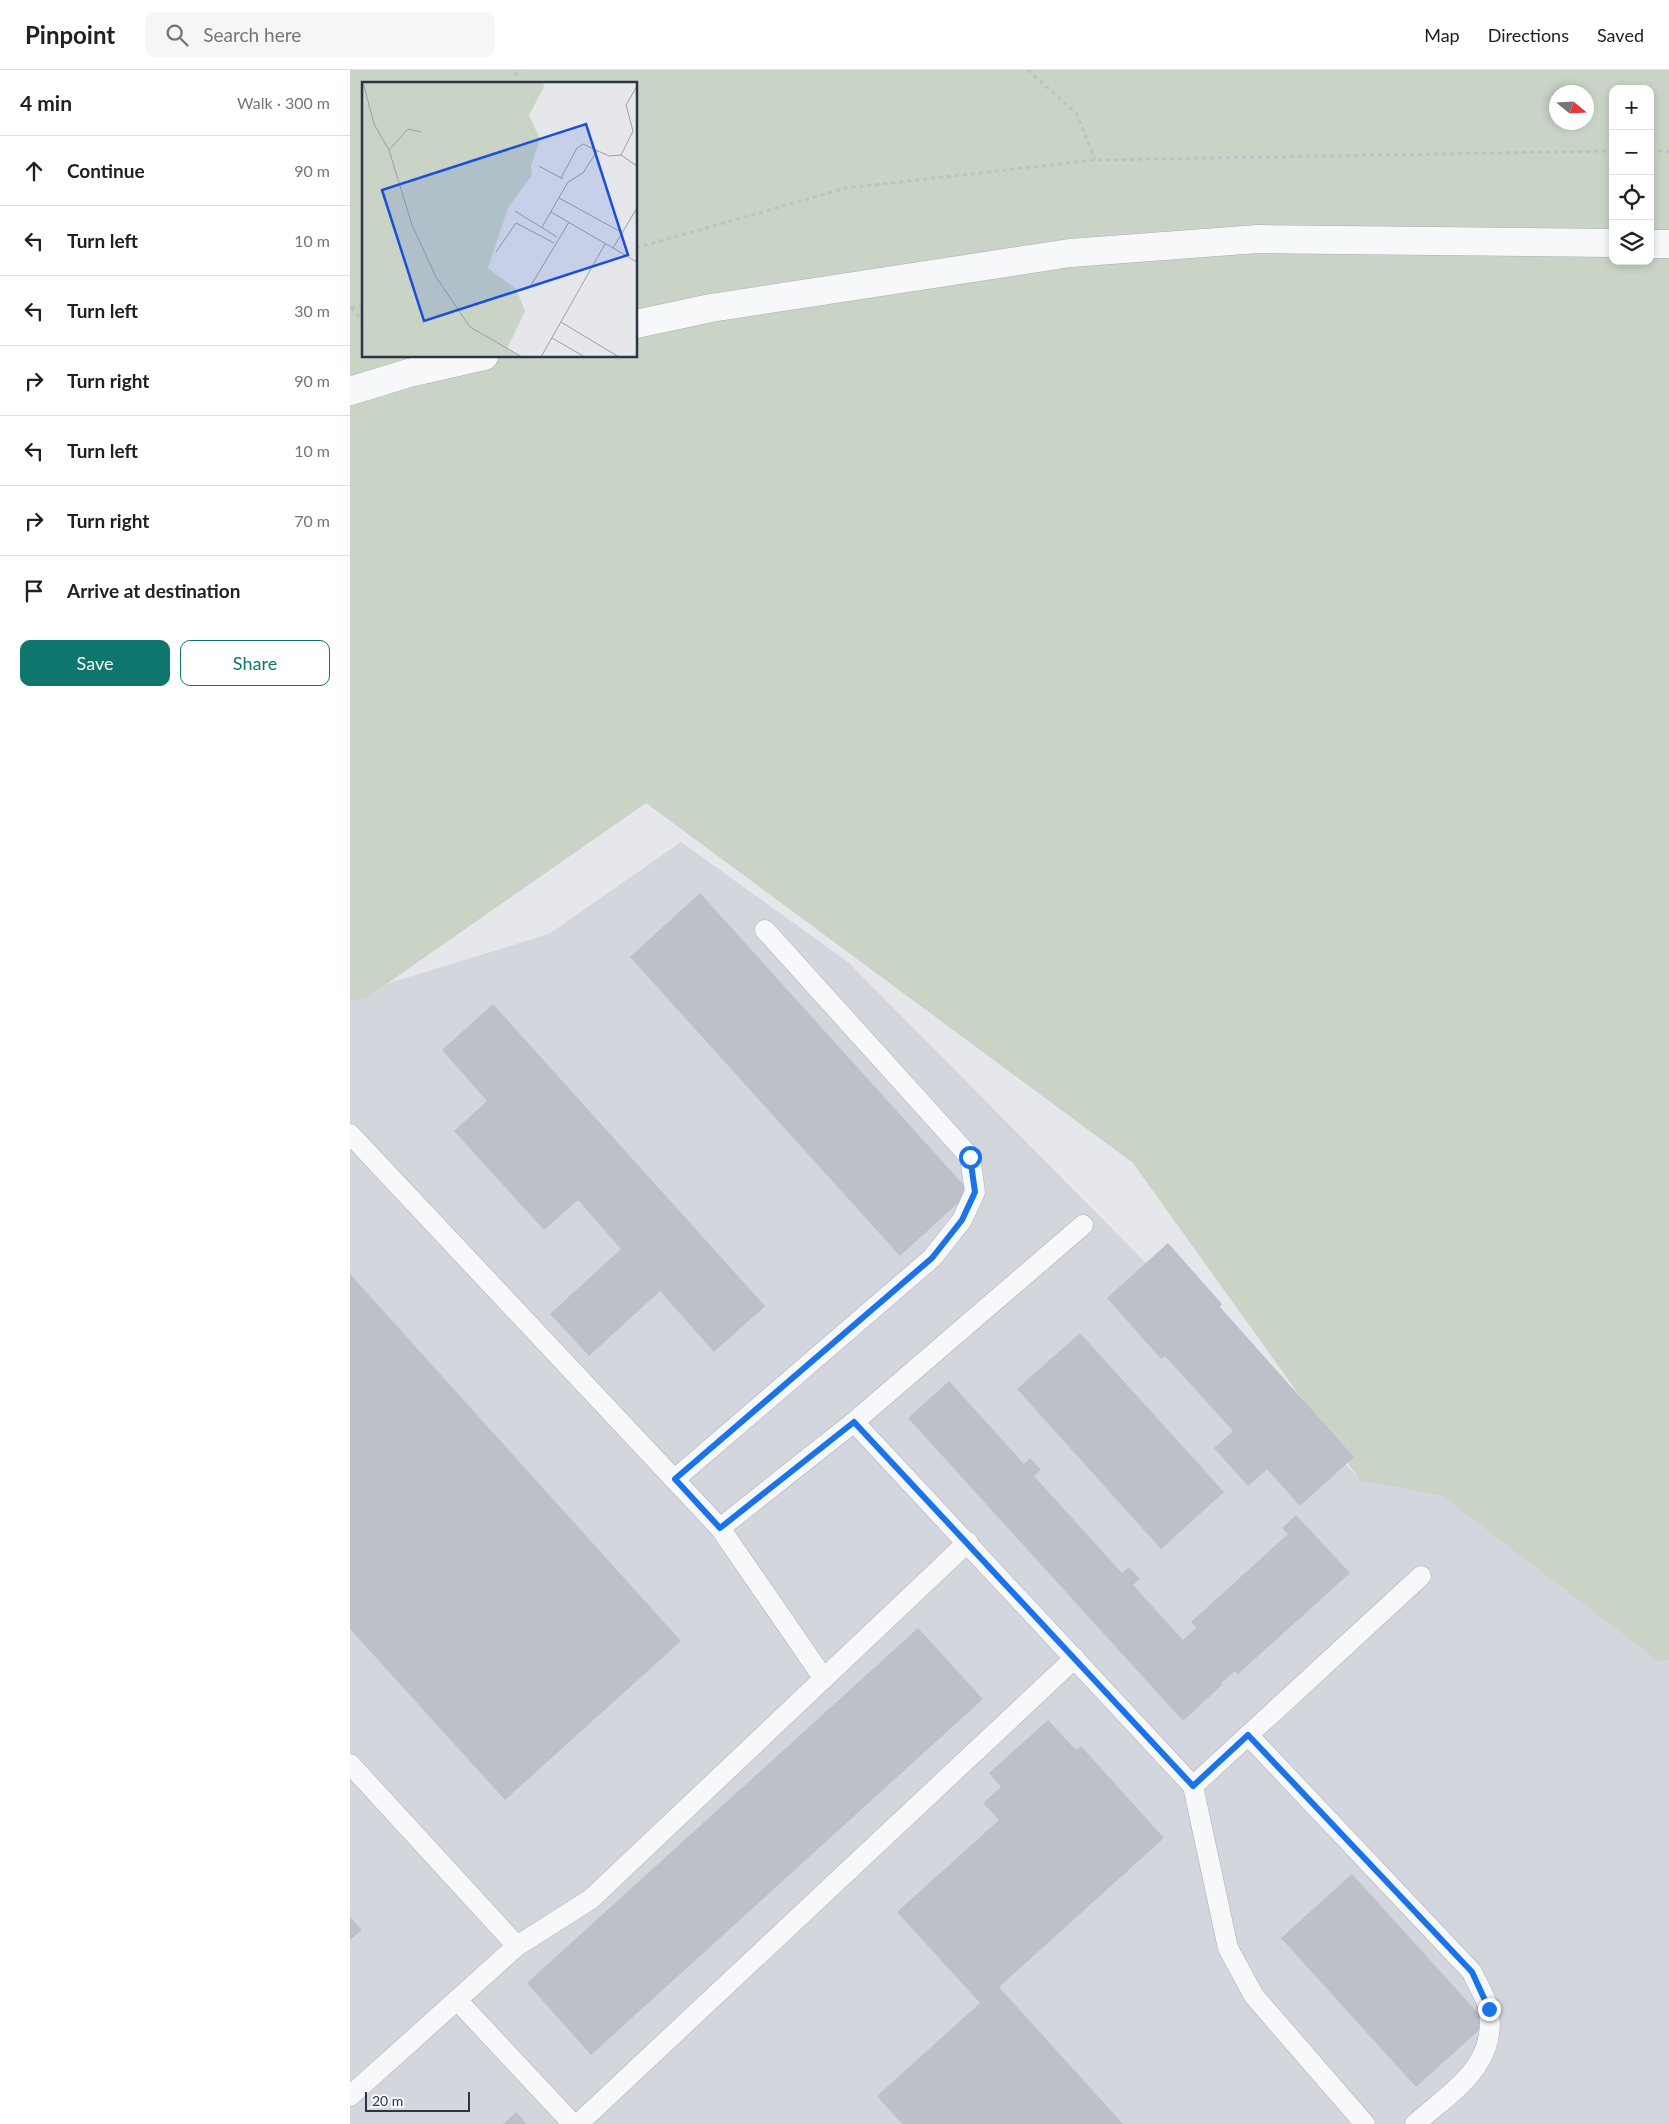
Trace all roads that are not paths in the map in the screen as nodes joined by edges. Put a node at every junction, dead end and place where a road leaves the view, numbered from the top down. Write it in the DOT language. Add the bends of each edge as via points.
graph roads {
  1 [pos="1609,243"];
  2 [pos="1654,244"];
  3 [pos="1669,244"];
  4 [pos="638,324"];
  5 [pos="475,358"];
  6 [pos="350,391"];
  7 [pos="765,930"];
  8 [pos="350,1134"];
  9 [pos="1083,1226"];
  10 [pos="854,1422"];
  11 [pos="675,1479"];
  12 [pos="720,1528"];
  13 [pos="968,1542"];
  14 [pos="1421,1576"];
  15 [pos="1075,1658"];
  16 [pos="824,1679"];
  17 [pos="1248,1735"];
  18 [pos="350,1764"];
  19 [pos="1193,1786"];
  20 [pos="517,1946"];
  21 [pos="457,2000"];
  22 [pos="350,2096"];
  23 [pos="572,2124"];
  24 [pos="578,2124"];
  25 [pos="1365,2124"];
  26 [pos="1416,2124"];
  1 -- 4 [label="street" via="1258,239 1070,253 711,308"];
  2 -- 3 [label="street"];
  5 -- 6 [label="street" via="408,373"];
  7 -- 11 [label="lane" via="970,1157 975,1192 962,1220 932,1258"];
  8 -- 11 [label="lane"];
  9 -- 10 [label="lane"];
  10 -- 12 [label="lane"];
  10 -- 13 [label="lane"];
  11 -- 12 [label="lane"];
  12 -- 16 [label="lane"];
  13 -- 15 [label="lane"];
  13 -- 16 [label="lane"];
  14 -- 17 [label="lane"];
  15 -- 19 [label="lane"];
  15 -- 24 [label="lane"];
  16 -- 20 [label="lane" via="591,1899"];
  17 -- 19 [label="lane"];
  17 -- 26 [label="lane" via="1472,1972 1489,2009 1489,2041 1477,2068"];
  18 -- 20 [label="lane"];
  19 -- 25 [label="lane" via="1228,1948 1254,1996"];
  20 -- 21 [label="lane"];
  21 -- 22 [label="lane"];
  21 -- 23 [label="lane"];
}
